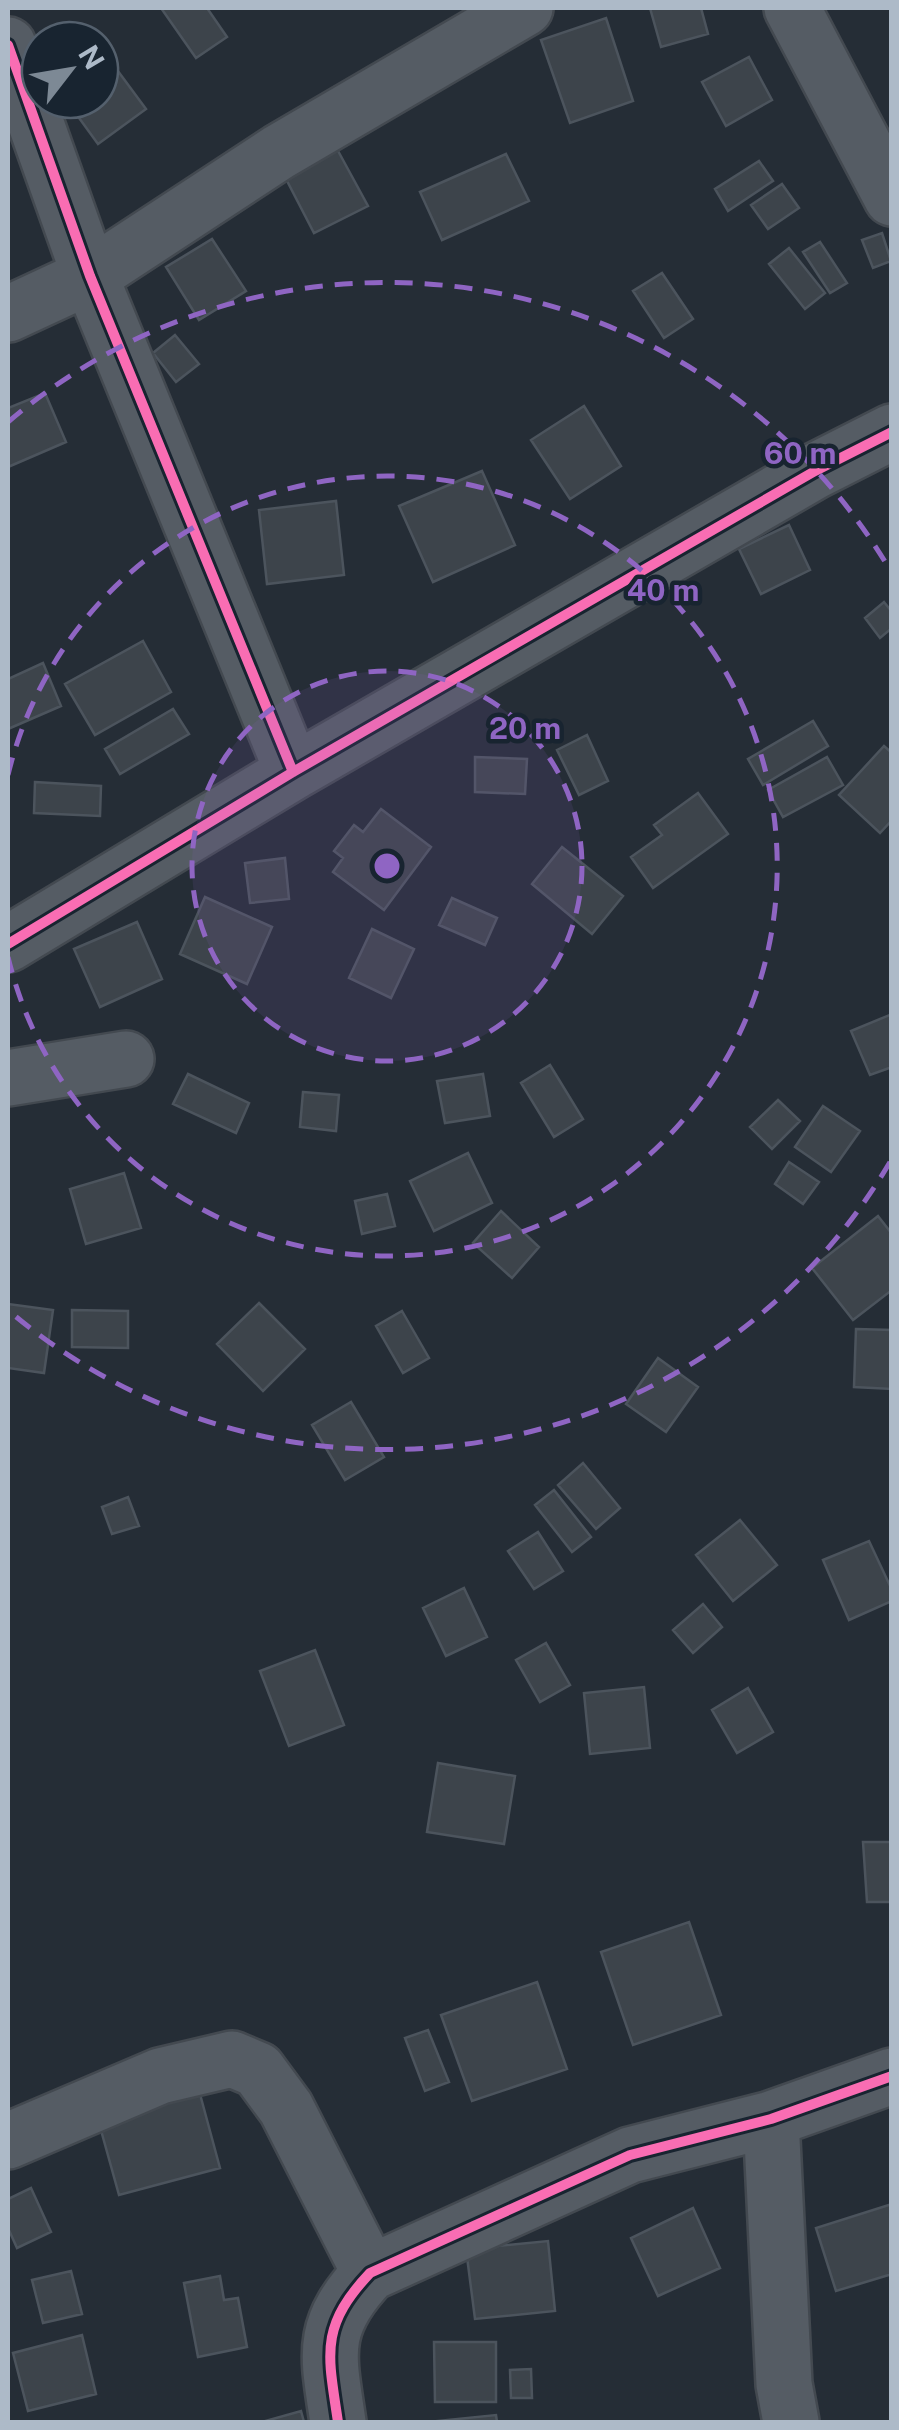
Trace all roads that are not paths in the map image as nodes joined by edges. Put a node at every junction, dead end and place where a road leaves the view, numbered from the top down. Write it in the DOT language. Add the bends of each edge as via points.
graph roads {
  1 [pos="525,8"];
  2 [pos="792,8"];
  3 [pos="8,45"];
  4 [pos="892,198"];
  5 [pos="90,276"];
  6 [pos="8,314"];
  7 [pos="892,432"];
  8 [pos="293,772"];
  9 [pos="8,944"];
  10 [pos="126,1059"];
  11 [pos="8,1078"];
  12 [pos="892,2076"];
  13 [pos="770,2119"];
  14 [pos="8,2141"];
  15 [pos="370,2272"];
  16 [pos="338,2422"];
  17 [pos="791,2422"];
  1 -- 5 [label="street" via="279,152"];
  2 -- 4 [label="street"];
  3 -- 5 [label="street"];
  5 -- 6 [label="street"];
  5 -- 8 [label="street"];
  7 -- 8 [label="street"];
  8 -- 9 [label="street"];
  10 -- 11 [label="street"];
  12 -- 13 [label="street"];
  13 -- 15 [label="street" via="630,2156"];
  13 -- 17 [label="street" via="782,2366"];
  14 -- 15 [label="street" via="160,2076 232,2058 258,2070 286,2108"];
  15 -- 16 [label="street" via="342,2302 328,2352"];
}
